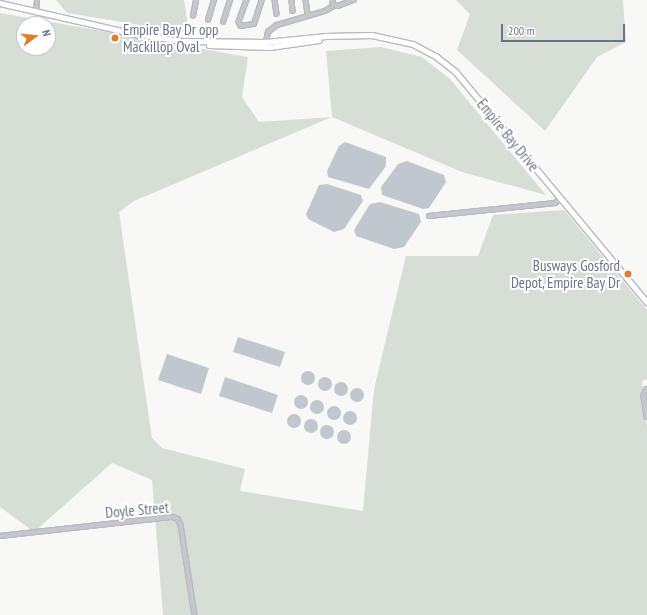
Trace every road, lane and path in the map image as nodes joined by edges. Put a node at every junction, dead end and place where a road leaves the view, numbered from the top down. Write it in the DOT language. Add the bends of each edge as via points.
graph roads {
  1 [pos="37,0"];
  2 [pos="196,0"];
  3 [pos="214,0"];
  4 [pos="230,0"];
  5 [pos="246,0"];
  6 [pos="262,0"];
  7 [pos="275,0"];
  8 [pos="292,0"];
  9 [pos="306,0"];
  10 [pos="333,0"];
  11 [pos="354,0"];
  12 [pos="0,3"];
  13 [pos="334,5"];
  14 [pos="293,11"];
  15 [pos="36,12"];
  16 [pos="277,14"];
  17 [pos="193,16"];
  18 [pos="308,16"];
  19 [pos="208,20"];
  20 [pos="223,22"];
  21 [pos="330,37"];
  22 [pos="266,42"];
  23 [pos="203,43"];
  24 [pos="285,45"];
  25 [pos="249,47"];
  26 [pos="560,199"];
  27 [pos="429,216"];
  28 [pos="647,302"];
  29 [pos="646,390"];
  30 [pos="647,417"];
  31 [pos="0,536"];
  32 [pos="195,615"];
  1 -- 15 [label="street"];
  2 -- 17 [label="street"];
  3 -- 19 [label="street"];
  4 -- 20 [label="street"];
  5 -- 6 [label="street" via="239,22 241,26 254,24"];
  7 -- 16 [label="street"];
  8 -- 14 [label="street"];
  9 -- 18 [label="street"];
  10 -- 13 [label="street"];
  11 -- 13 [label="street"];
  12 -- 15 [label="main road, Empire Bay Drive"];
  13 -- 18 [label="street" via="322,13"];
  15 -- 23 [label="main road, Empire Bay Drive" via="151,37"];
  18 -- 22 [label="street" via="277,25 268,32"];
  21 -- 22 [label="main road, Empire Bay Drive"];
  21 -- 24 [label="main road, Empire Bay Drive"];
  21 -- 26 [label="main road, Empire Bay Drive" via="387,37 413,44 437,57 462,79"];
  22 -- 23 [label="main road, Empire Bay Drive"];
  22 -- 24 [label="main road"];
  22 -- 25 [label="main road"];
  23 -- 25 [label="main road, Empire Bay Drive"];
  24 -- 25 [label="main road, Empire Bay Drive"];
  26 -- 27 [label="street" via="555,203"];
  26 -- 28 [label="main road, Empire Bay Drive"];
  29 -- 30 [label="street"];
  31 -- 32 [label="street, Doyle Street" via="173,517 178,519"];
}
